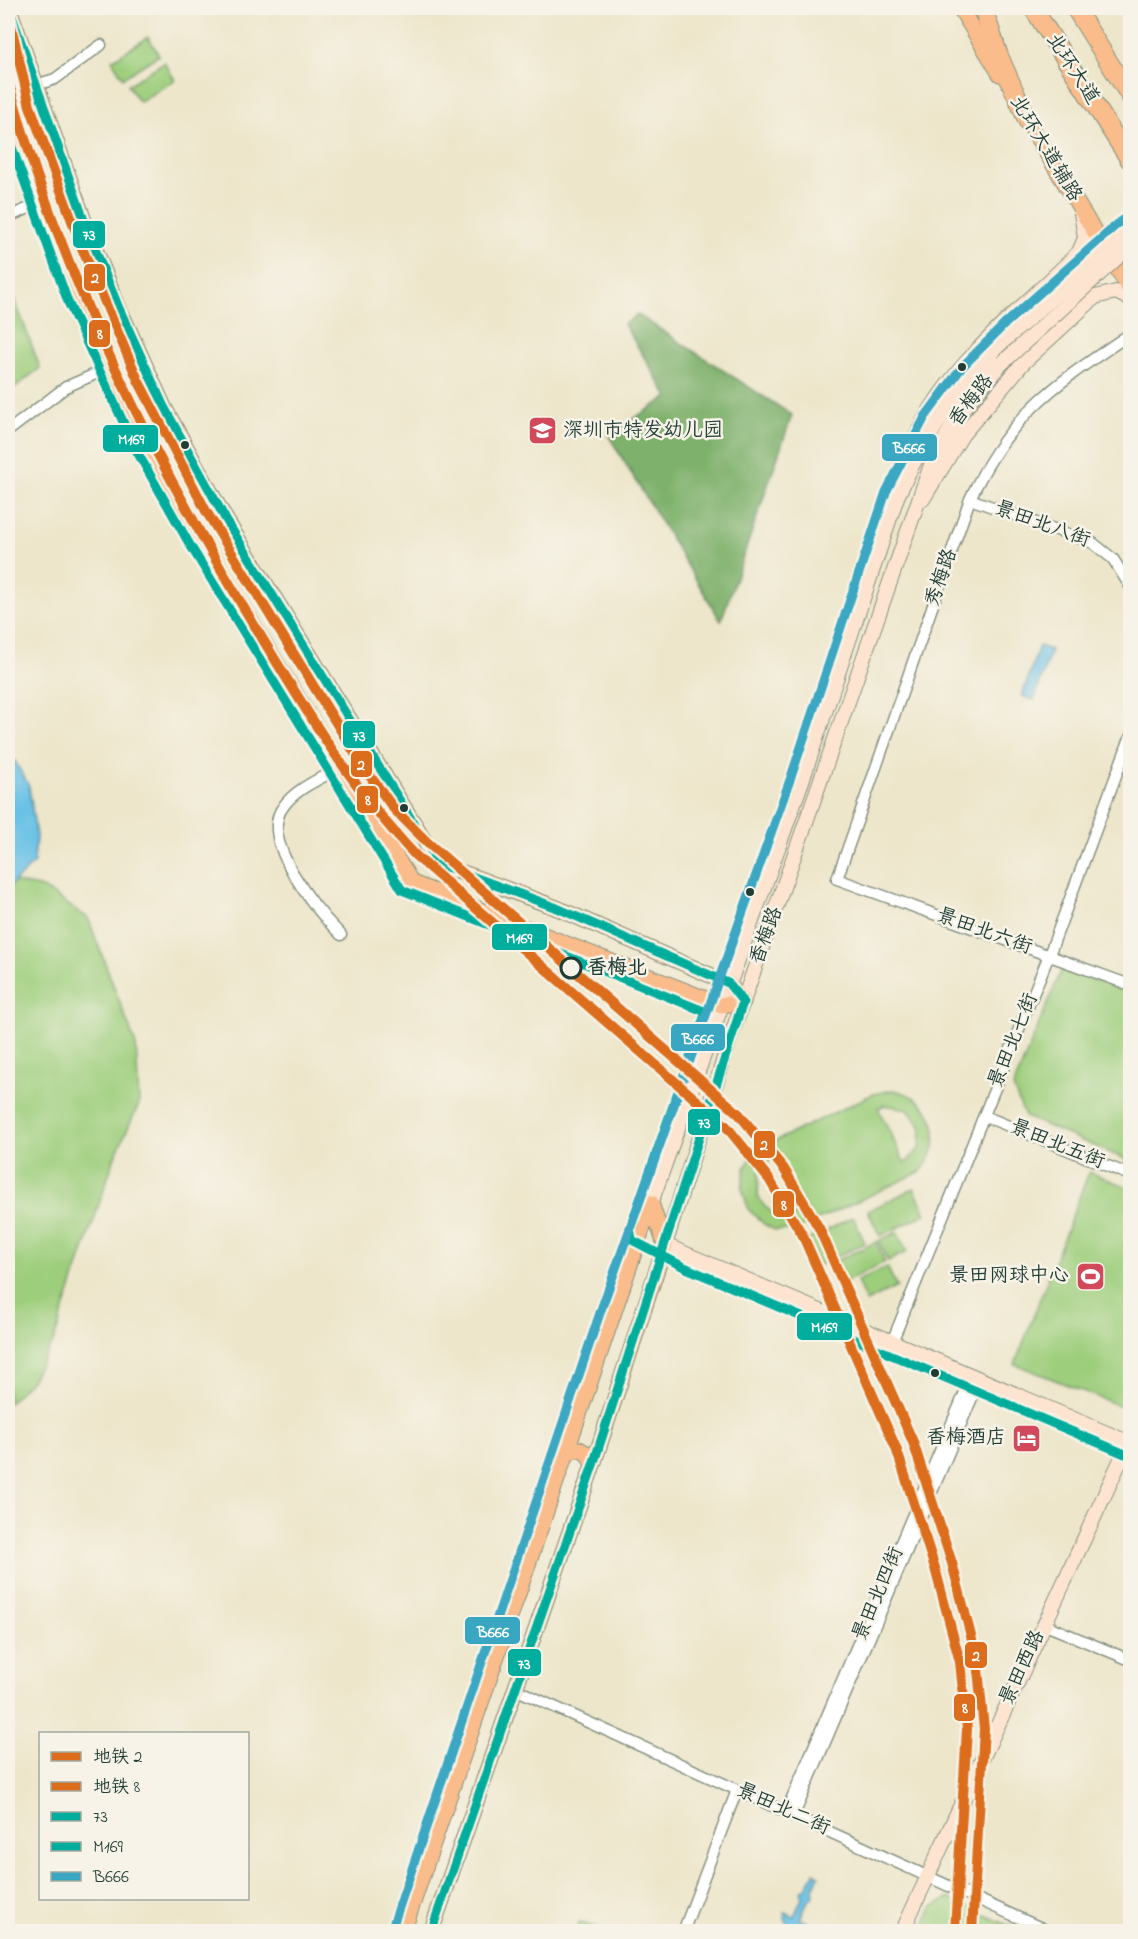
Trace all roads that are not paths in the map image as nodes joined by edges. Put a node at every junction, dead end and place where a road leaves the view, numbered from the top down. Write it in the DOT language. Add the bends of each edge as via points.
graph roads {
  1 [pos="9,8"];
  2 [pos="960,8"];
  3 [pos="983,8"];
  4 [pos="1033,8"];
  5 [pos="1075,8"];
  6 [pos="101,45"];
  7 [pos="36,85"];
  8 [pos="1131,96"];
  9 [pos="8,102"];
  10 [pos="1029,124"];
  11 [pos="1131,160"];
  12 [pos="43,202"];
  13 [pos="1079,205"];
  14 [pos="8,217"];
  15 [pos="1131,229"];
  16 [pos="1131,246"];
  17 [pos="1060,270"];
  18 [pos="1131,290"];
  19 [pos="1131,299"];
  20 [pos="1090,301"];
  21 [pos="1131,334"];
  22 [pos="109,368"];
  23 [pos="955,408"];
  24 [pos="8,431"];
  25 [pos="897,497"];
  26 [pos="970,499"];
  27 [pos="916,508"];
  28 [pos="1131,586"];
  29 [pos="1131,738"];
  30 [pos="341,767"];
  31 [pos="837,879"];
  32 [pos="341,935"];
  33 [pos="1048,955"];
  34 [pos="728,983"];
  35 [pos="1131,985"];
  36 [pos="743,1002"];
  37 [pos="721,1005"];
  38 [pos="984,1116"];
  39 [pos="1131,1175"];
  40 [pos="651,1203"];
  41 [pos="641,1232"];
  42 [pos="665,1245"];
  43 [pos="892,1342"];
  44 [pos="976,1377"];
  45 [pos="1130,1440"];
  46 [pos="563,1461"];
  47 [pos="593,1465"];
  48 [pos="1043,1624"];
  49 [pos="1131,1660"];
  50 [pos="515,1689"];
  51 [pos="738,1790"];
  52 [pos="790,1813"];
  53 [pos="927,1875"];
  54 [pos="403,1932"];
  55 [pos="431,1932"];
  56 [pos="683,1932"];
  57 [pos="902,1932"];
  58 [pos="1050,1932"];
  1 -- 7 [label="main road"];
  2 -- 10 [label="main road, 北环大道辅路"];
  3 -- 10 [label="highway"];
  4 -- 11 [label="highway, 北环大道"];
  5 -- 8 [label="highway, 北环大道"];
  6 -- 7 [label="street" via="55,79"];
  7 -- 34 [label="main road" via="103,271 185,448 439,864 557,908"];
  9 -- 12 [label="main road"];
  10 -- 13 [label="main road, 北环大道辅路"];
  12 -- 14 [label="street"];
  12 -- 22 [label="main road"];
  13 -- 17 [label="main road" via="1085,238 1079,252"];
  13 -- 18 [label="main road, 北环大道辅路"];
  15 -- 23 [label="main road, 香梅路, bridge" via="998,347"];
  16 -- 23 [label="main road, 香梅路, bridge"];
  17 -- 20 [label="main road" via="1083,274"];
  17 -- 25 [label="main road" via="987,340 937,401 905,461"];
  19 -- 20 [label="main road" via="1111,292"];
  20 -- 27 [label="main road" via="1024,362 988,402"];
  21 -- 26 [label="street, 秀梅路" via="1035,402 985,467"];
  22 -- 24 [label="street" via="66,387"];
  22 -- 30 [label="main road" via="194,529"];
  23 -- 25 [label="main road, 香梅路" via="913,464"];
  23 -- 27 [label="main road, 香梅路"];
  25 -- 34 [label="main road, 香梅路" via="802,781"];
  26 -- 28 [label="street, 景田北八街" via="1093,543 1113,560"];
  26 -- 31 [label="street, 秀梅路"];
  27 -- 36 [label="main road, 香梅路"];
  29 -- 33 [label="street, 景田北七街"];
  30 -- 32 [label="street" via="292,797 278,816 276,827 283,853 314,904"];
  30 -- 37 [label="main road" via="412,883"];
  31 -- 33 [label="street, 景田北六街"];
  33 -- 35 [label="street, 景田北六街"];
  33 -- 38 [label="street, 景田北七街"];
  34 -- 36 [label="main road"];
  34 -- 37 [label="main road, 香梅路"];
  36 -- 37 [label="main road"];
  36 -- 42 [label="main road, 香梅路"];
  37 -- 40 [label="main road, 香梅路"];
  38 -- 39 [label="street, 景田北五街"];
  38 -- 43 [label="street, 景田北七街"];
  40 -- 41 [label="main road, 香梅路"];
  40 -- 42 [label="main road"];
  41 -- 42 [label="main road"];
  41 -- 46 [label="main road, 香梅路"];
  42 -- 43 [label="main road"];
  42 -- 47 [label="main road, 香梅路"];
  43 -- 44 [label="main road"];
  44 -- 45 [label="main road"];
  44 -- 52 [label="street, 景田北四街"];
  45 -- 48 [label="main road, 景田西路"];
  46 -- 47 [label="main road" via="569,1452 579,1449 588,1454"];
  46 -- 54 [label="main road, 香梅路"];
  47 -- 50 [label="main road, 香梅路"];
  48 -- 49 [label="street"];
  48 -- 53 [label="main road, 景田西路"];
  50 -- 51 [label="street, 景田北二街"];
  50 -- 55 [label="main road, 香梅路"];
  51 -- 52 [label="street, 景田北二街"];
  51 -- 56 [label="street"];
  52 -- 53 [label="street, 景田北二街"];
  53 -- 57 [label="main road, 景田西路"];
  53 -- 58 [label="street, 景田北二街"];
}
